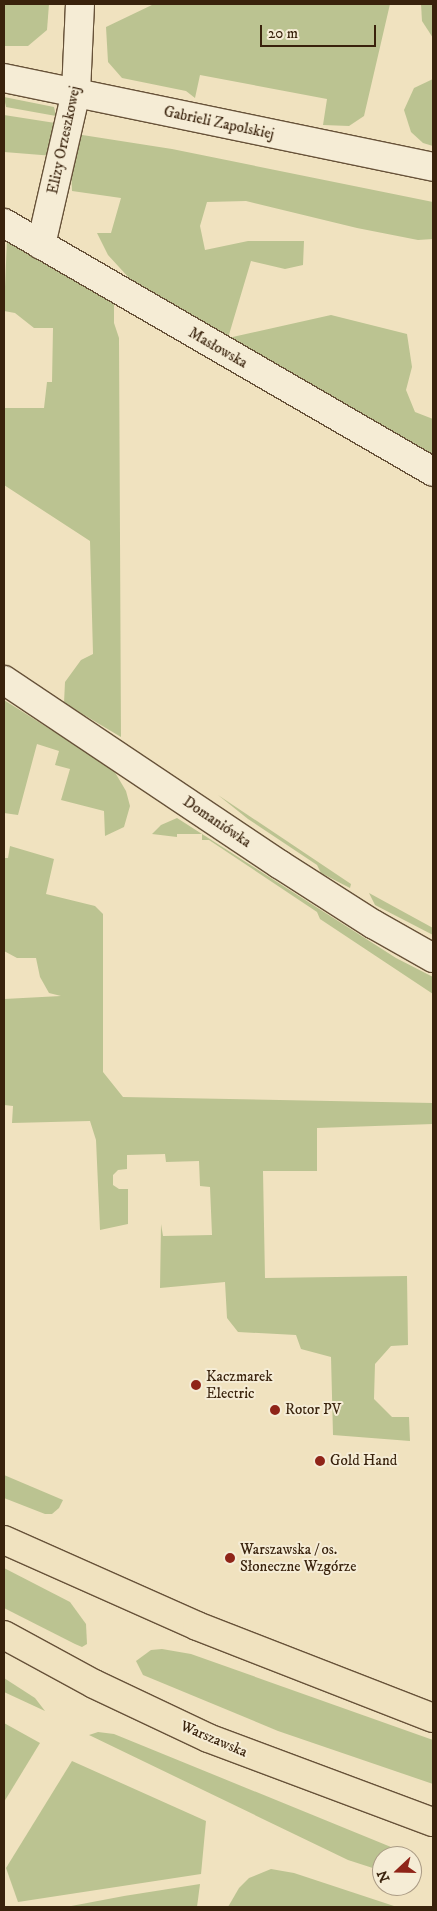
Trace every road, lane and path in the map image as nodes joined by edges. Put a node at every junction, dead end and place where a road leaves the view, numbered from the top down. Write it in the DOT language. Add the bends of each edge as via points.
graph roads {
  1 [pos="80,4"];
  2 [pos="4,78"];
  3 [pos="76,92"];
  4 [pos="433,168"];
  5 [pos="4,223"];
  6 [pos="41,245"];
  7 [pos="433,472"];
  8 [pos="4,680"];
  9 [pos="433,958"];
  10 [pos="4,1540"];
  11 [pos="4,1635"];
  12 [pos="433,1718"];
  13 [pos="433,1822"];
  1 -- 3 [label="street, Elizy Orzeszkowej"];
  2 -- 3 [label="street, Gabrieli Zapolskiej"];
  3 -- 4 [label="street, Gabrieli Zapolskiej"];
  3 -- 6 [label="street, Elizy Orzeszkowej"];
  5 -- 6 [label="street, Masłowska"];
  6 -- 7 [label="street, Masłowska"];
  8 -- 9 [label="street, Domaniówka" via="279,864"];
  10 -- 12 [label="main road" via="197,1626"];
  11 -- 13 [label="main road, Warszawska" via="94,1684 208,1738"];
}
